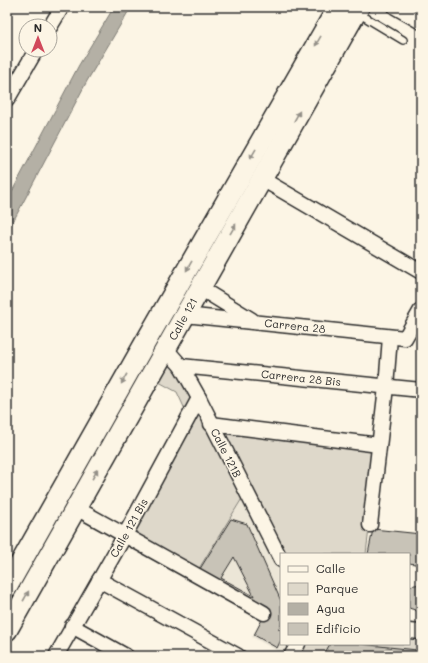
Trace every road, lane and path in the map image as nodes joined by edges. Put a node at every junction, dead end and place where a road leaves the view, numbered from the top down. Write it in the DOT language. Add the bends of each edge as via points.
graph roads {
  1 [pos="62,7"];
  2 [pos="395,7"];
  3 [pos="351,9"];
  4 [pos="55,18"];
  5 [pos="421,22"];
  6 [pos="403,40"];
  7 [pos="31,58"];
  8 [pos="7,100"];
  9 [pos="262,179"];
  10 [pos="421,272"];
  11 [pos="200,288"];
  12 [pos="421,310"];
  13 [pos="185,315"];
  14 [pos="254,321"];
  15 [pos="390,337"];
  16 [pos="166,349"];
  17 [pos="181,366"];
  18 [pos="386,387"];
  19 [pos="421,390"];
  20 [pos="199,398"];
  21 [pos="212,424"];
  22 [pos="379,445"];
  23 [pos="76,508"];
  24 [pos="370,525"];
  25 [pos="125,535"];
  26 [pos="280,558"];
  27 [pos="99,580"];
  28 [pos="7,587"];
  29 [pos="264,614"];
  30 [pos="72,626"];
  31 [pos="7,630"];
  32 [pos="410,630"];
  33 [pos="421,632"];
  34 [pos="297,645"];
  35 [pos="56,656"];
  36 [pos="126,656"];
  37 [pos="238,656"];
  38 [pos="291,656"];
  1 -- 4 [label="street"];
  2 -- 5 [label="street"];
  3 -- 6 [label="lane"];
  9 -- 3 [label="street, Calle 121, one-way"];
  3 -- 28 [label="street, Calle 121, one-way" via="145,343"];
  7 -- 8 [label="street"];
  9 -- 10 [label="street"];
  11 -- 9 [label="street, Calle 121, one-way"];
  11 -- 13 [label="street, Calle 121"];
  11 -- 14 [label="street"];
  12 -- 15 [label="street, Carrera 28" via="405,338"];
  13 -- 14 [label="street, Carrera 28"];
  13 -- 16 [label="street, Calle 121"];
  14 -- 15 [label="street, Carrera 28"];
  15 -- 18 [label="street"];
  16 -- 17 [label="street, Calle 121B"];
  23 -- 16 [label="street, Calle 121, one-way"];
  17 -- 18 [label="street, Carrera 28 Bis"];
  17 -- 20 [label="street, Calle 121B"];
  18 -- 19 [label="street, Carrera 28 Bis"];
  18 -- 22 [label="street"];
  20 -- 21 [label="street, Calle 121B"];
  20 -- 25 [label="street, Calle 121 Bis"];
  21 -- 22 [label="street"];
  21 -- 26 [label="street, Calle 121B"];
  22 -- 24 [label="street"];
  23 -- 25 [label="street"];
  31 -- 23 [label="street, Calle 121, one-way"];
  25 -- 27 [label="street, Calle 121 Bis"];
  25 -- 29 [label="street"];
  27 -- 30 [label="street, Calle 121 Bis"];
  27 -- 37 [label="street"];
  30 -- 35 [label="street, Calle 121 Bis"];
  30 -- 36 [label="street"];
  32 -- 33 [label="street"];
  34 -- 38 [label="street"];
}
